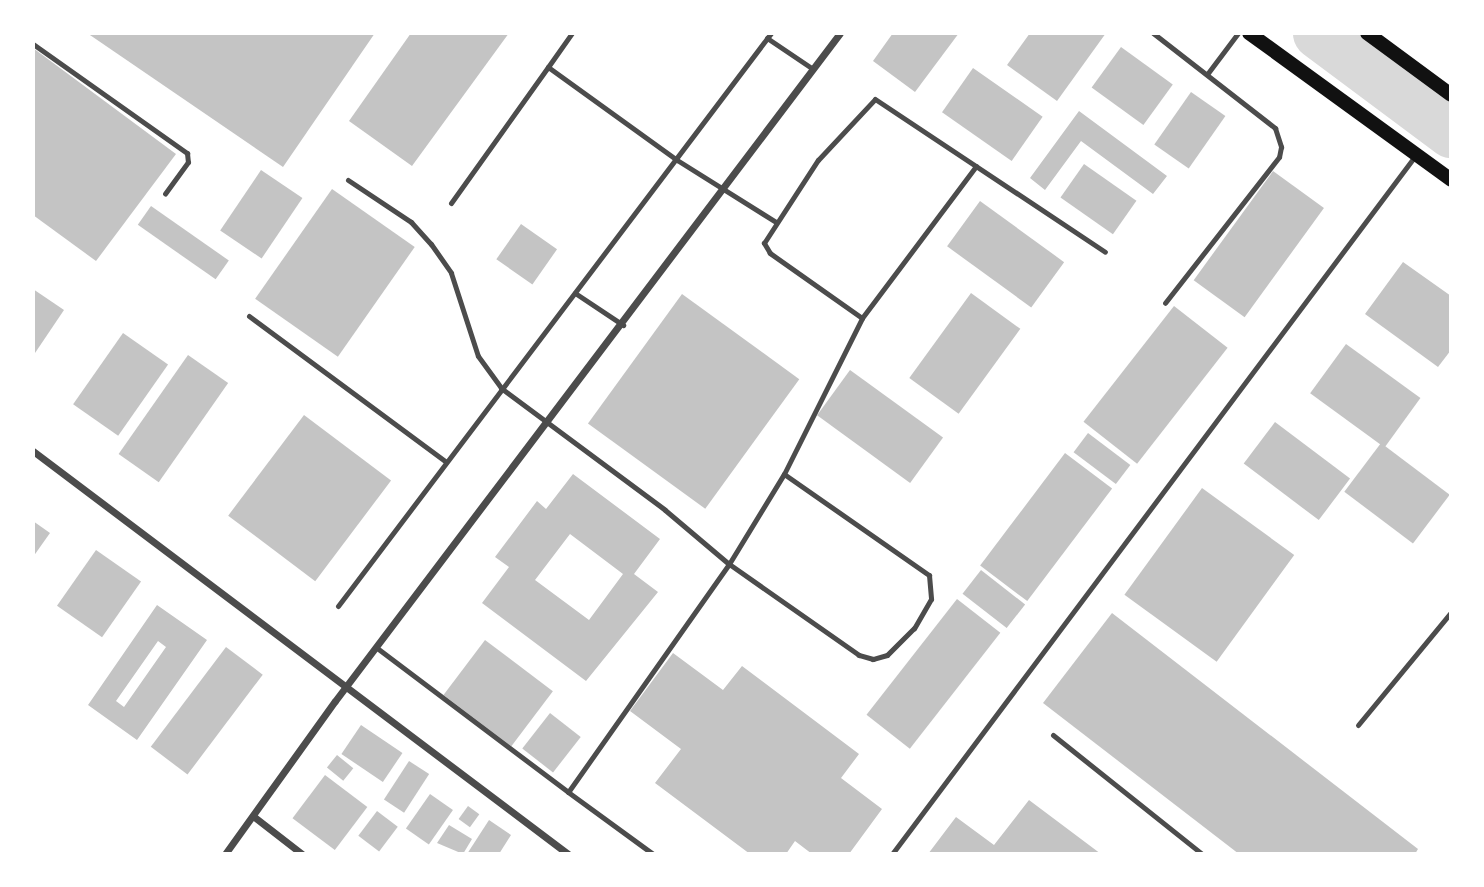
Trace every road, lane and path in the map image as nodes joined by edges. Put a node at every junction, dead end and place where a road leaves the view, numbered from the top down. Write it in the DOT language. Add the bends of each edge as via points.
graph roads {
  1 [pos="572,33"];
  2 [pos="840,33"];
  3 [pos="1153,33"];
  4 [pos="1238,33"];
  5 [pos="1249,33"];
  6 [pos="1367,33"];
  7 [pos="769,36"];
  8 [pos="33,44"];
  9 [pos="548,67"];
  10 [pos="814,69"];
  11 [pos="1208,73"];
  12 [pos="1451,95"];
  13 [pos="1416,154"];
  14 [pos="677,160"];
  15 [pos="976,166"];
  16 [pos="348,180"];
  17 [pos="1451,180"];
  18 [pos="722,189"];
  19 [pos="165,194"];
  20 [pos="451,203"];
  21 [pos="775,222"];
  22 [pos="1105,252"];
  23 [pos="575,293"];
  24 [pos="1165,303"];
  25 [pos="248,316"];
  26 [pos="862,317"];
  27 [pos="623,325"];
  28 [pos="502,388"];
  29 [pos="550,422"];
  30 [pos="33,451"];
  31 [pos="446,461"];
  32 [pos="784,474"];
  33 [pos="729,564"];
  34 [pos="338,606"];
  35 [pos="1451,612"];
  36 [pos="377,648"];
  37 [pos="346,686"];
  38 [pos="1358,725"];
  39 [pos="1053,735"];
  40 [pos="568,792"];
  41 [pos="253,816"];
  42 [pos="225,854"];
  43 [pos="302,854"];
  44 [pos="568,854"];
  45 [pos="653,854"];
  46 [pos="892,854"];
  47 [pos="1202,854"];
  1 -- 9 [label="lane"];
  2 -- 10 [label="street"];
  3 -- 11 [label="lane"];
  4 -- 11 [label="lane"];
  5 -- 13 [label="main road"];
  6 -- 12 [label="main road"];
  7 -- 10 [label="lane"];
  7 -- 14 [label="lane"];
  8 -- 19 [label="lane" via="187,153 188,162"];
  9 -- 14 [label="lane"];
  9 -- 20 [label="lane"];
  10 -- 18 [label="street"];
  11 -- 24 [label="lane" via="1275,128 1281,147 1279,157"];
  13 -- 17 [label="main road"];
  13 -- 46 [label="lane"];
  14 -- 18 [label="lane"];
  14 -- 23 [label="lane"];
  15 -- 21 [label="lane" via="875,99 818,160"];
  15 -- 22 [label="lane"];
  15 -- 26 [label="lane"];
  16 -- 28 [label="lane" via="411,222 431,244 451,273 478,356"];
  18 -- 21 [label="lane"];
  18 -- 27 [label="street"];
  21 -- 26 [label="lane" via="765,248"];
  23 -- 27 [label="lane"];
  23 -- 28 [label="lane"];
  25 -- 31 [label="lane"];
  26 -- 32 [label="lane"];
  27 -- 29 [label="street"];
  28 -- 29 [label="lane"];
  28 -- 31 [label="lane"];
  29 -- 33 [label="lane"];
  29 -- 36 [label="street"];
  30 -- 37 [label="street"];
  31 -- 34 [label="lane"];
  32 -- 33 [label="lane"];
  32 -- 33 [label="lane" via="929,575 931,599 914,628 887,655 873,659 859,655"];
  33 -- 40 [label="lane"];
  35 -- 38 [label="lane"];
  36 -- 37 [label="street"];
  36 -- 40 [label="lane"];
  37 -- 41 [label="street"];
  37 -- 44 [label="street"];
  39 -- 47 [label="lane"];
  40 -- 45 [label="lane"];
  41 -- 42 [label="street"];
  41 -- 43 [label="street"];
}
